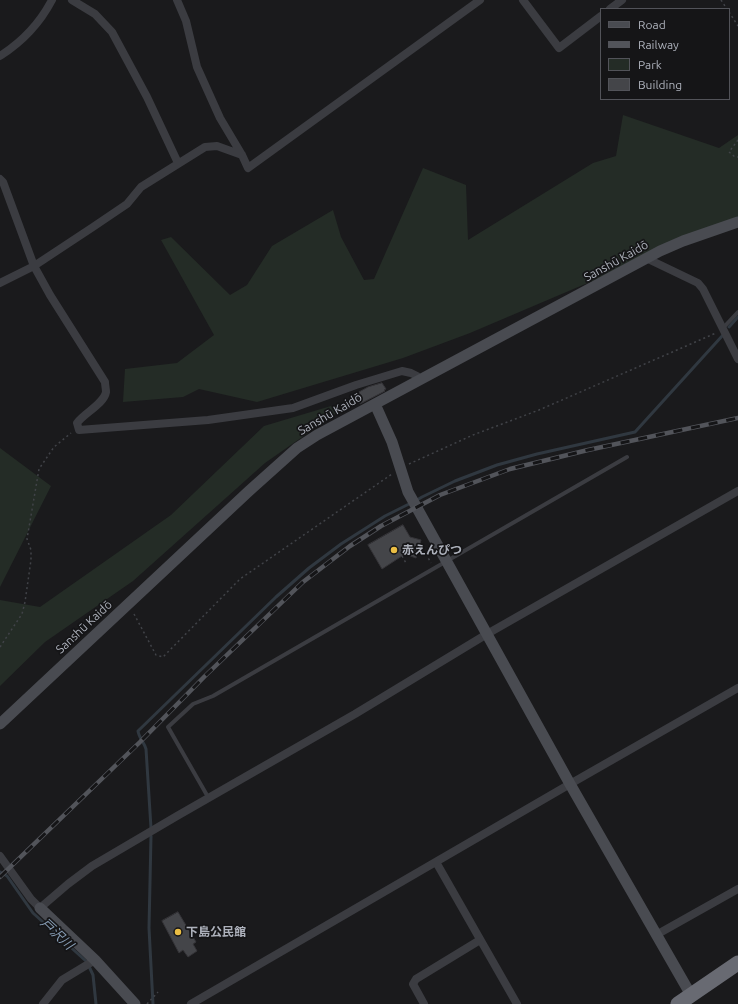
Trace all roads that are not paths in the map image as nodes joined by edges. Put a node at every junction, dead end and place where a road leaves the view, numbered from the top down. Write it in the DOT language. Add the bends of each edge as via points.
graph roads {
  1 [pos="52,0"];
  2 [pos="72,0"];
  3 [pos="177,0"];
  4 [pos="480,0"];
  5 [pos="523,0"];
  6 [pos="622,0"];
  7 [pos="611,8"];
  8 [pos="600,17"];
  9 [pos="0,56"];
  10 [pos="242,155"];
  11 [pos="178,163"];
  12 [pos="0,179"];
  13 [pos="738,222"];
  14 [pos="648,258"];
  15 [pos="34,266"];
  16 [pos="0,283"];
  17 [pos="738,312"];
  18 [pos="723,328"];
  19 [pos="738,359"];
  20 [pos="420,379"];
  21 [pos="375,404"];
  22 [pos="627,457"];
  23 [pos="738,491"];
  24 [pos="446,561"];
  25 [pos="487,634"];
  26 [pos="738,688"];
  27 [pos="0,724"];
  28 [pos="570,784"];
  29 [pos="208,797"];
  30 [pos="0,856"];
  31 [pos="436,862"];
  32 [pos="738,889"];
  33 [pos="40,908"];
  34 [pos="656,935"];
  35 [pos="480,940"];
  36 [pos="90,963"];
  37 [pos="738,963"];
  38 [pos="691,995"];
  39 [pos="43,1004"];
  40 [pos="135,1004"];
  41 [pos="191,1004"];
  42 [pos="424,1004"];
  43 [pos="517,1004"];
  44 [pos="678,1004"];
  1 -- 9 [label="street" via="31,30"];
  2 -- 11 [label="street" via="95,14 112,32 147,97"];
  3 -- 10 [label="street" via="186,21 197,67 220,118"];
  4 -- 10 [label="street" via="248,168"];
  5 -- 8 [label="street" via="559,48"];
  6 -- 7 [label="street"];
  10 -- 11 [label="street" via="217,146 205,147"];
  11 -- 15 [label="street" via="141,187 127,204"];
  12 -- 15 [label="street"];
  13 -- 14 [label="main road, Sanshū Kaidō" via="683,241"];
  14 -- 18 [label="street" via="698,283"];
  14 -- 20 [label="main road, Sanshū Kaidō"];
  15 -- 16 [label="street"];
  15 -- 20 [label="street" via="105,382 106,393 99,403 81,417 77,423 80,430 208,420 293,408 402,371"];
  17 -- 18 [label="lane"];
  18 -- 19 [label="street"];
  20 -- 21 [label="main road, Sanshū Kaidō"];
  21 -- 24 [label="main road" via="392,442 408,492"];
  21 -- 27 [label="main road, Sanshū Kaidō" via="297,448"];
  22 -- 24 [label="lane"];
  23 -- 25 [label="street"];
  24 -- 25 [label="main road"];
  24 -- 29 [label="lane" via="213,696 193,704 168,726"];
  25 -- 28 [label="main road"];
  25 -- 29 [label="street" via="355,714"];
  26 -- 28 [label="street"];
  28 -- 31 [label="street"];
  28 -- 34 [label="main road"];
  29 -- 33 [label="street" via="92,866"];
  30 -- 33 [label="street"];
  31 -- 35 [label="street"];
  31 -- 41 [label="street"];
  32 -- 34 [label="street"];
  33 -- 36 [label="main road"];
  34 -- 38 [label="main road"];
  35 -- 42 [label="street" via="416,979 413,984"];
  35 -- 43 [label="street"];
  36 -- 39 [label="street" via="62,980"];
  36 -- 40 [label="main road"];
  37 -- 38 [label="highway"];
  38 -- 44 [label="highway"];
}
